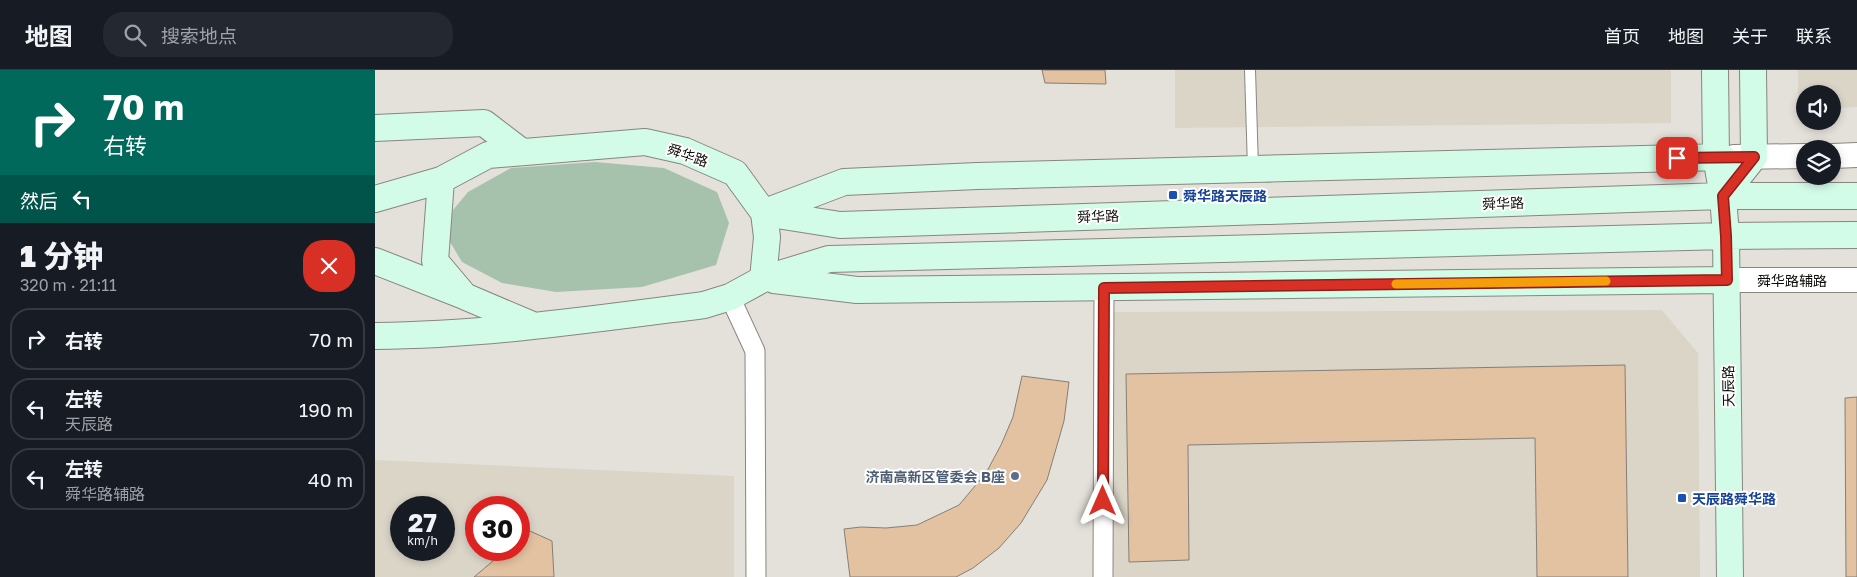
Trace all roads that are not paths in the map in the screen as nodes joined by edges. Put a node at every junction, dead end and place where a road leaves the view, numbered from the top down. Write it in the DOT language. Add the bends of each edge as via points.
graph roads {
  1 [pos="1250,70"];
  2 [pos="1715,70"];
  3 [pos="1753,70"];
  4 [pos="375,128"];
  5 [pos="522,152"];
  6 [pos="1857,155"];
  7 [pos="1796,156"];
  8 [pos="1841,156"];
  9 [pos="1719,157"];
  10 [pos="1754,157"];
  11 [pos="1253,168"];
  12 [pos="441,180"];
  13 [pos="1723,196"];
  14 [pos="1857,196"];
  15 [pos="375,199"];
  16 [pos="764,213"];
  17 [pos="1857,235"];
  18 [pos="1726,236"];
  19 [pos="375,262"];
  20 [pos="763,279"];
  21 [pos="1727,280"];
  22 [pos="1857,280"];
  23 [pos="1104,288"];
  24 [pos="464,296"];
  25 [pos="730,297"];
  26 [pos="535,326"];
  27 [pos="375,336"];
  28 [pos="756,577"];
  29 [pos="1103,577"];
  30 [pos="1730,577"];
  1 -- 11 [label="lane"];
  2 -- 9 [label="main road, 天辰路"];
  3 -- 10 [label="main road"];
  4 -- 5 [label="main road" via="484,123"];
  5 -- 12 [label="main road, 舜华路" via="488,155"];
  5 -- 16 [label="main road, 舜华路" via="645,142 685,151 735,173"];
  6 -- 8 [label="street"];
  7 -- 10 [label="street"];
  9 -- 10 [label="street"];
  9 -- 11 [label="main road"];
  9 -- 13 [label="main road, 天辰路"];
  10 -- 13 [label="main road"];
  11 -- 16 [label="main road" via="844,182"];
  12 -- 15 [label="main road, 舜华路"];
  12 -- 24 [label="main road" via="435,261"];
  13 -- 14 [label="main road, 舜华路"];
  13 -- 16 [label="main road, 舜华路" via="840,225"];
  13 -- 18 [label="main road, 天辰路"];
  16 -- 20 [label="main road" via="767,237"];
  17 -- 18 [label="main road"];
  18 -- 20 [label="main road" via="829,260"];
  18 -- 21 [label="main road, 天辰路"];
  19 -- 24 [label="main road"];
  20 -- 23 [label="main road" via="857,290"];
  20 -- 25 [label="main road"];
  21 -- 22 [label="street, 舜华路辅路"];
  21 -- 23 [label="main road"];
  21 -- 30 [label="main road, 天辰路"];
  23 -- 29 [label="street"];
  24 -- 26 [label="main road"];
  25 -- 26 [label="main road" via="704,305"];
  25 -- 28 [label="street" via="755,351"];
  26 -- 27 [label="main road"];
}
